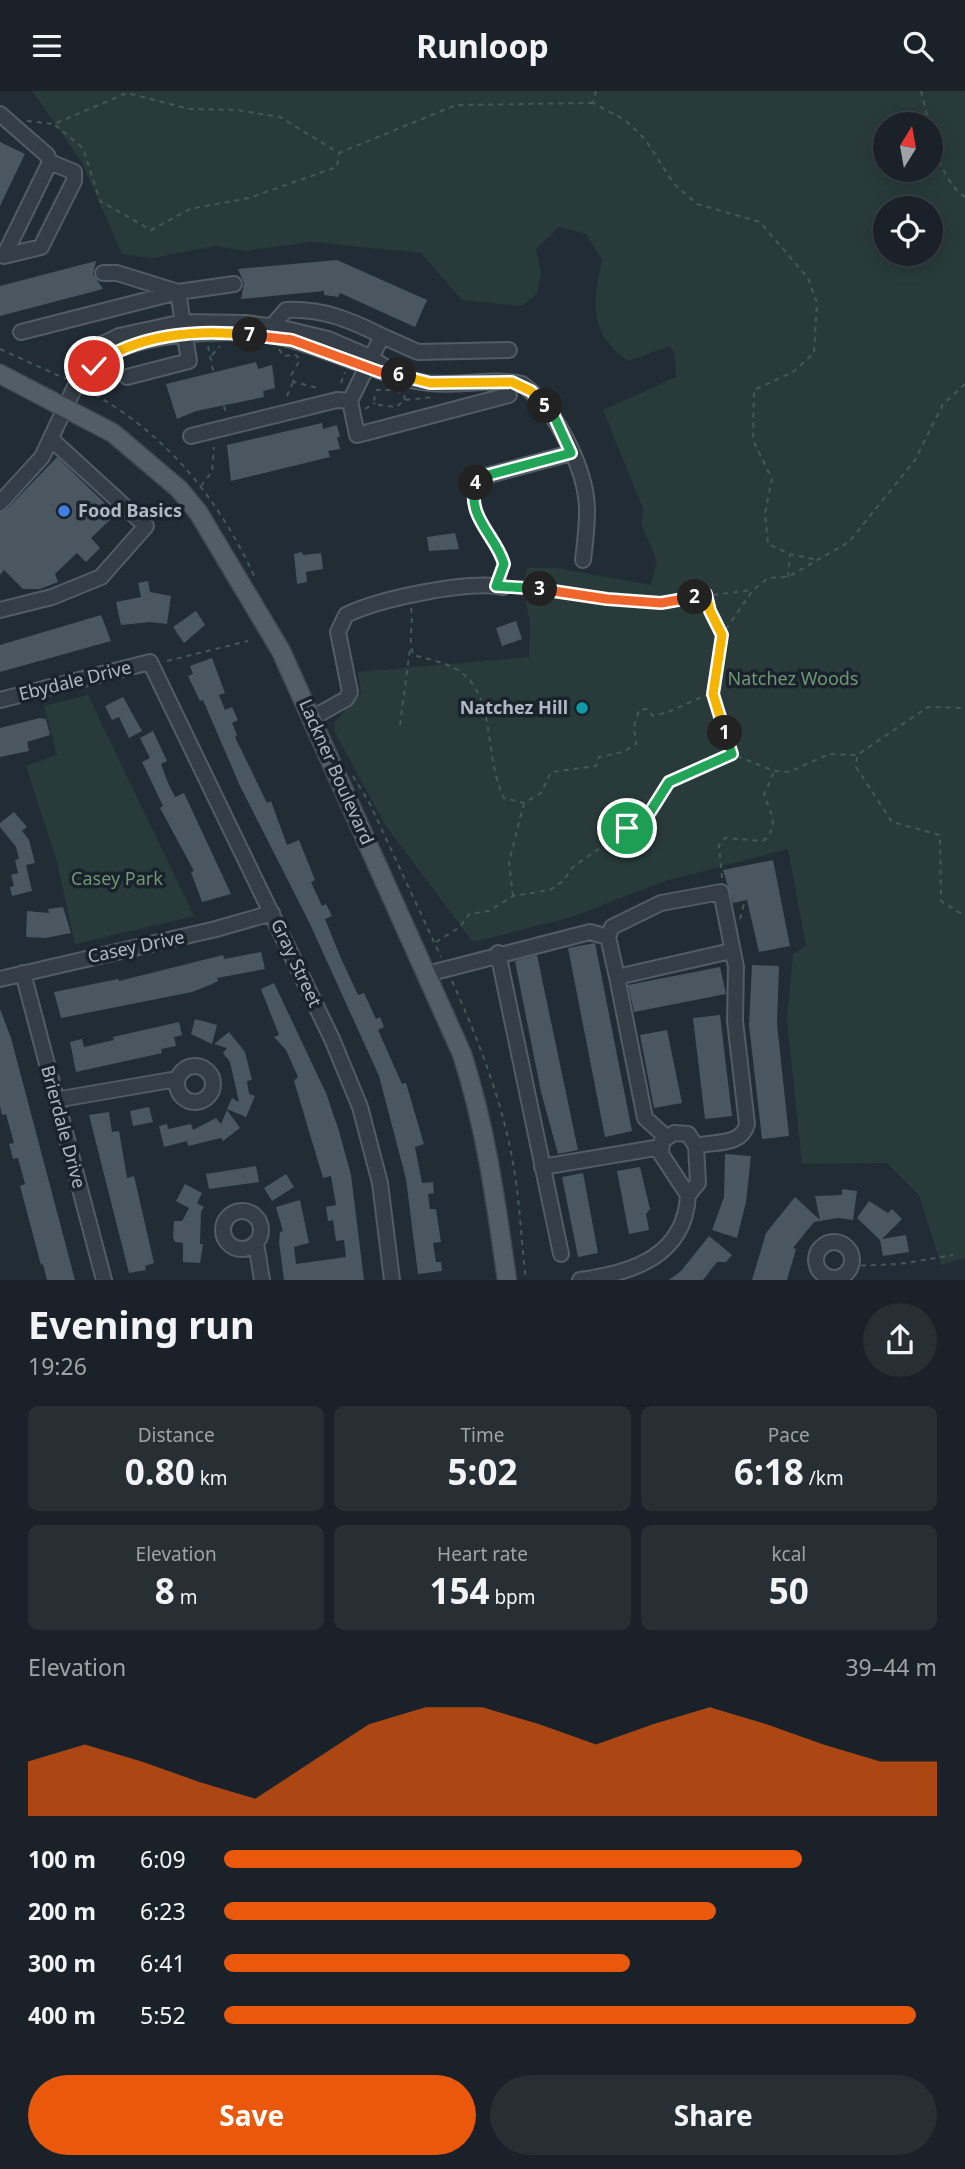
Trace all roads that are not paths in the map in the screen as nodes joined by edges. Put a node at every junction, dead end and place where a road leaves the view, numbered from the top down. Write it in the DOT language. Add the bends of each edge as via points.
graph roads {
  1 [pos="2,116"];
  2 [pos="50,162"];
  3 [pos="103,273"];
  4 [pos="234,284"];
  5 [pos="178,292"];
  6 [pos="184,328"];
  7 [pos="20,332"];
  8 [pos="275,334"];
  9 [pos="382,336"];
  10 [pos="509,350"];
  11 [pos="368,362"];
  12 [pos="0,374"];
  13 [pos="127,377"];
  14 [pos="468,382"];
  15 [pos="509,395"];
  16 [pos="470,405"];
  17 [pos="354,406"];
  18 [pos="66,407"];
  19 [pos="191,436"];
  20 [pos="51,439"];
  21 [pos="571,453"];
  22 [pos="474,479"];
  23 [pos="0,503"];
  24 [pos="583,560"];
  25 [pos="500,586"];
  26 [pos="0,610"];
  27 [pos="150,662"];
  28 [pos="0,700"];
  29 [pos="312,718"];
  30 [pos="272,912"];
  31 [pos="608,937"];
  32 [pos="731,951"];
  33 [pos="498,953"];
  34 [pos="23,973"];
  35 [pos="427,974"];
  36 [pos="617,977"];
  37 [pos="0,979"];
  38 [pos="177,1079"];
  39 [pos="55,1100"];
  40 [pos="663,1142"];
  41 [pos="696,1146"];
  42 [pos="542,1167"];
  43 [pos="688,1195"];
  44 [pos="256,1243"];
  45 [pos="561,1254"];
  46 [pos="617,1277"];
  47 [pos="821,1277"];
  48 [pos="104,1280"];
  49 [pos="262,1280"];
  50 [pos="392,1280"];
  51 [pos="507,1280"];
  52 [pos="580,1280"];
  1 -- 2 [label="street"];
  2 -- 2 [label="street" via="48,168 4,256 41,247 69,192 74,172"];
  3 -- 5 [label="street" via="117,272"];
  4 -- 5 [label="street"];
  5 -- 6 [label="street"];
  5 -- 7 [label="street"];
  6 -- 8 [label="street"];
  6 -- 13 [label="street" via="189,361"];
  6 -- 18 [label="street" via="112,353 79,378"];
  8 -- 9 [label="street" via="286,310 307,309 349,319"];
  8 -- 11 [label="street"];
  9 -- 10 [label="street" via="418,352"];
  9 -- 11 [label="street"];
  11 -- 14 [label="street" via="430,383"];
  11 -- 17 [label="street"];
  12 -- 18 [label="main road, Lackner Boulevard"];
  14 -- 16 [label="street"];
  14 -- 21 [label="street" via="522,384 554,416"];
  15 -- 16 [label="street"];
  16 -- 17 [label="street" via="357,435"];
  17 -- 19 [label="street" via="337,400"];
  18 -- 20 [label="street"];
  18 -- 29 [label="main road, Lackner Boulevard" via="137,450 191,502 271,632"];
  20 -- 23 [label="street" via="42,457"];
  20 -- 26 [label="street" via="146,526 101,577 52,597"];
  21 -- 22 [label="street"];
  21 -- 24 [label="street" via="587,508"];
  25 -- 29 [label="street" via="460,586 356,610 340,623 338,632 350,692 346,699"];
  27 -- 28 [label="street, Ebydale Drive"];
  27 -- 30 [label="street, Gray Street"];
  29 -- 35 [label="main road, Lackner Boulevard"];
  30 -- 34 [label="street, Casey Drive"];
  30 -- 50 [label="street, Gray Street" via="360,1107 380,1183"];
  31 -- 32 [label="street" via="621,920 661,903 721,893"];
  31 -- 33 [label="street" via="590,932"];
  31 -- 36 [label="street"];
  32 -- 36 [label="street"];
  32 -- 41 [label="street" via="747,1123 736,1140"];
  33 -- 35 [label="street"];
  33 -- 42 [label="street"];
  34 -- 37 [label="street, Casey Drive"];
  34 -- 39 [label="street, Brierdale Drive"];
  35 -- 51 [label="main road, Lackner Boulevard" via="478,1102"];
  36 -- 40 [label="street" via="645,1118"];
  38 -- 39 [label="street"];
  39 -- 48 [label="street, Brierdale Drive"];
  40 -- 41 [label="street" via="680,1132"];
  40 -- 42 [label="street"];
  40 -- 43 [label="street" via="661,1154"];
  41 -- 43 [label="street" via="698,1183"];
  42 -- 45 [label="street"];
  43 -- 46 [label="street" via="684,1221 671,1242"];
  44 -- 49 [label="street"];
  46 -- 52 [label="street"];
  47 -- 47 [label="street" via="842,1277 851,1266 846,1247 826,1243 816,1256"];
}
